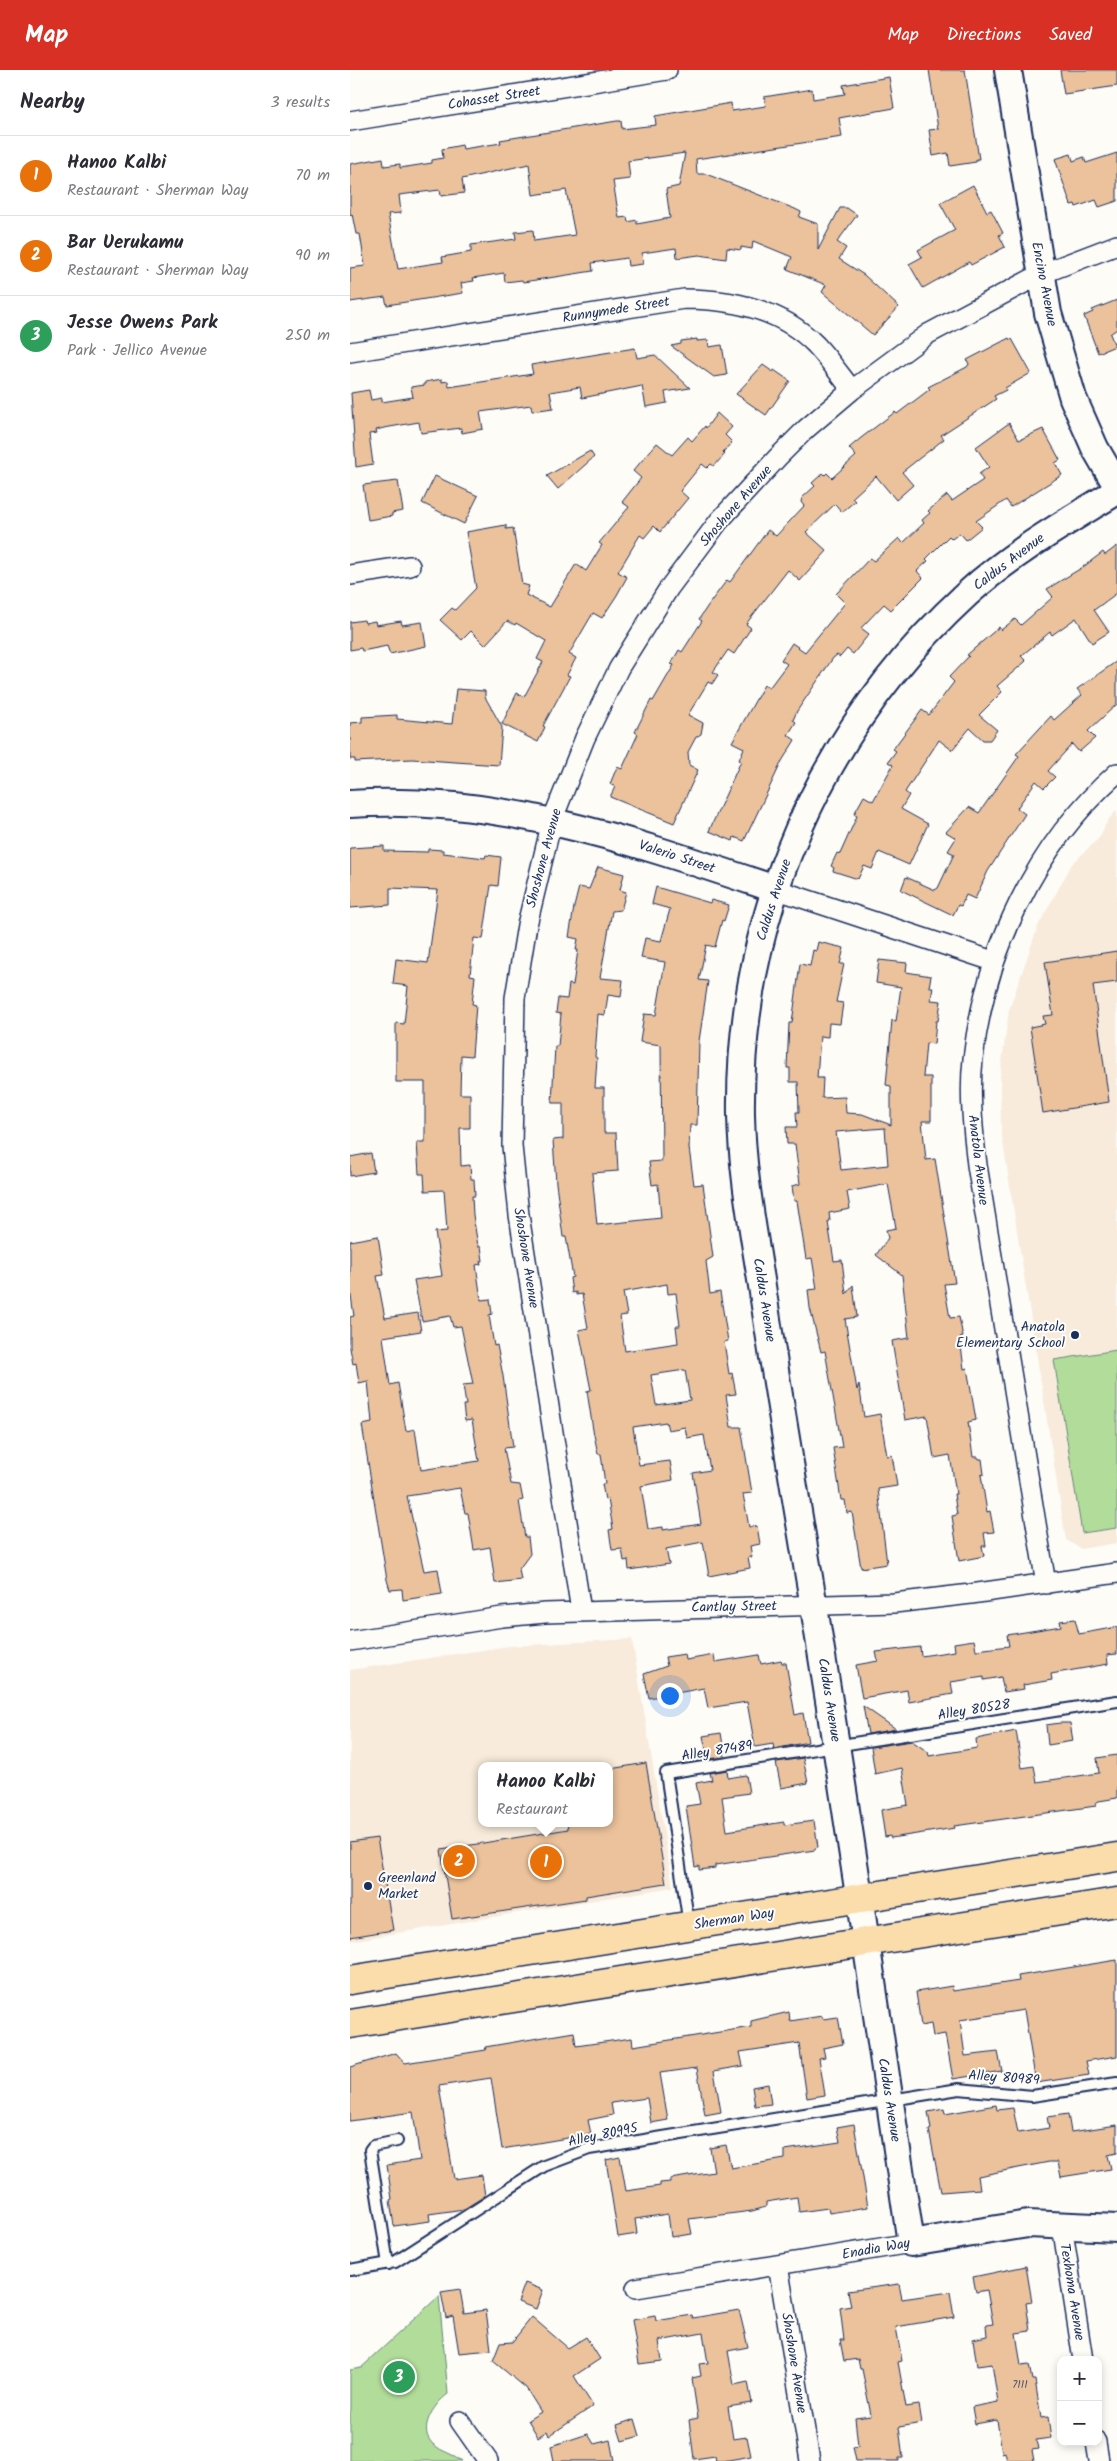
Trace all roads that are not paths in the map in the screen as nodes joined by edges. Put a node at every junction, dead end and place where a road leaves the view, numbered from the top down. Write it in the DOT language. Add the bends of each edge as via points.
graph roads {
  1 [pos="667,70"];
  2 [pos="1008,70"];
  3 [pos="350,121"];
  4 [pos="1117,245"];
  5 [pos="1040,274"];
  6 [pos="350,352"];
  7 [pos="852,390"];
  8 [pos="1117,486"];
  9 [pos="1117,491"];
  10 [pos="410,566"];
  11 [pos="350,575"];
  12 [pos="1117,773"];
  13 [pos="350,804"];
  14 [pos="552,821"];
  15 [pos="775,889"];
  16 [pos="993,961"];
  17 [pos="1117,1573"];
  18 [pos="1046,1584"];
  19 [pos="814,1606"];
  20 [pos="581,1611"];
  21 [pos="350,1639"];
  22 [pos="1117,1701"];
  23 [pos="836,1746"];
  24 [pos="1117,1857"];
  25 [pos="859,1898"];
  26 [pos="1117,1902"];
  27 [pos="689,1926"];
  28 [pos="865,1942"];
  29 [pos="350,1980"];
  30 [pos="350,2024"];
  31 [pos="1117,2083"];
  32 [pos="889,2100"];
  33 [pos="398,2141"];
  34 [pos="1062,2224"];
  35 [pos="1117,2228"];
  36 [pos="911,2243"];
  37 [pos="388,2264"];
  38 [pos="778,2266"];
  39 [pos="350,2270"];
  40 [pos="636,2288"];
  41 [pos="1082,2356"];
  42 [pos="460,2422"];
  43 [pos="1097,2446"];
  44 [pos="488,2461"];
  45 [pos="810,2461"];
  46 [pos="1099,2461"];
  1 -- 3 [label="street, Cohasset Street"];
  2 -- 5 [label="street, Encino Avenue"];
  4 -- 5 [label="street"];
  5 -- 7 [label="street, Shoshone Avenue" via="928,334"];
  5 -- 8 [label="street, Encino Avenue" via="1073,398"];
  6 -- 7 [label="street, Runnymede Street" via="684,299 706,299 739,303 791,326 815,344"];
  7 -- 14 [label="street, Shoshone Avenue" via="778,457 719,521 669,588 619,668 585,738"];
  9 -- 15 [label="street, Caldus Avenue" via="1010,559 969,592 917,644 878,691 844,740 815,792"];
  10 -- 11 [label="street"];
  12 -- 16 [label="street, Anatola Avenue" via="1055,842 1024,893"];
  13 -- 14 [label="street, Valerio Street" via="471,806"];
  14 -- 15 [label="street, Valerio Street" via="684,858"];
  14 -- 20 [label="street, Shoshone Avenue" via="527,925 515,998 512,1146 519,1214"];
  15 -- 16 [label="street, Valerio Street"];
  15 -- 19 [label="street, Caldus Avenue" via="760,939 750,999 742,1058 741,1119 749,1202"];
  16 -- 18 [label="street, Anatola Avenue" via="973,1059 972,1113 977,1165"];
  17 -- 18 [label="street, Cantlay Street"];
  18 -- 19 [label="street, Cantlay Street" via="927,1600"];
  19 -- 20 [label="street, Cantlay Street"];
  19 -- 23 [label="street, Caldus Avenue"];
  20 -- 21 [label="street, Cantlay Street" via="502,1617"];
  22 -- 23 [label="lane, Alley 80528"];
  23 -- 25 [label="street, Caldus Avenue"];
  23 -- 27 [label="lane, Alley 87489" via="666,1773"];
  24 -- 25 [label="main road, Sherman Way"];
  25 -- 27 [label="main road, Sherman Way"];
  25 -- 28 [label="street, Caldus Avenue"];
  26 -- 28 [label="main road"];
  27 -- 29 [label="main road, Sherman Way"];
  28 -- 30 [label="main road"];
  28 -- 32 [label="street, Caldus Avenue"];
  31 -- 32 [label="lane, Alley 80989" via="1045,2095 968,2089"];
  32 -- 36 [label="street, Caldus Avenue"];
  32 -- 37 [label="lane, Alley 80995" via="572,2154 544,2166"];
  33 -- 37 [label="lane" via="373,2146 370,2150"];
  34 -- 35 [label="street, Enadia Way"];
  34 -- 36 [label="street, Enadia Way" via="1028,2224"];
  34 -- 41 [label="street, Texhoma Avenue"];
  36 -- 38 [label="street, Enadia Way"];
  37 -- 39 [label="lane, Alley 80995"];
  38 -- 40 [label="street, Enadia Way"];
  38 -- 45 [label="street, Shoshone Avenue"];
  42 -- 44 [label="street"];
  43 -- 46 [label="street"];
}
